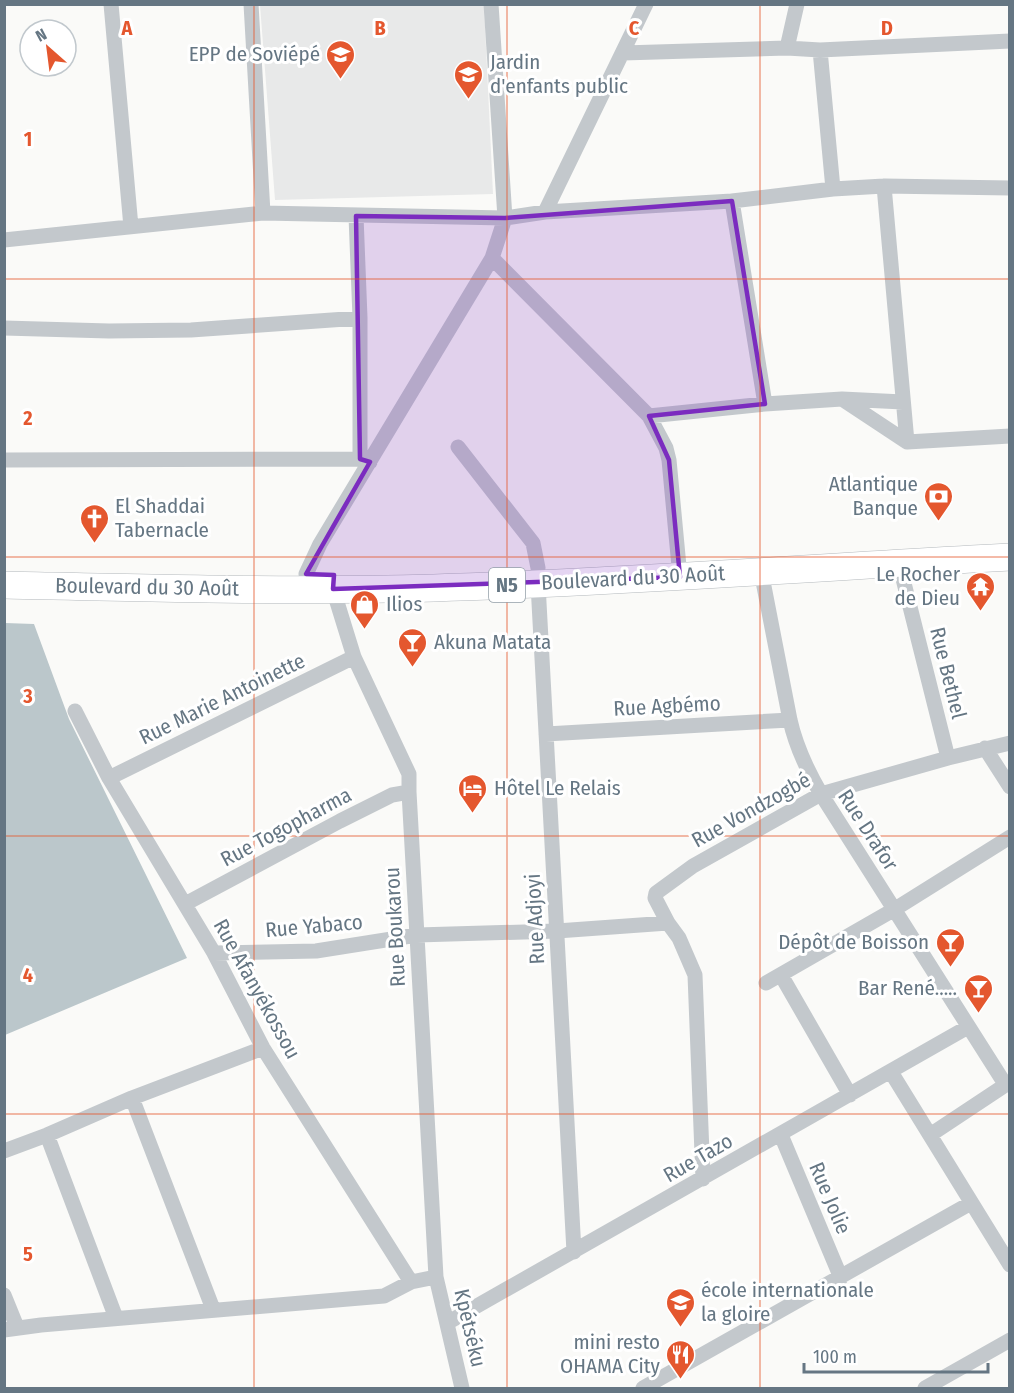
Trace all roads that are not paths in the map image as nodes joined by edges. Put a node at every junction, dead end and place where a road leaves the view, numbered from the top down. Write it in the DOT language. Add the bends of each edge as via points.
graph roads {
  1 [pos="111,4"];
  2 [pos="251,4"];
  3 [pos="491,4"];
  4 [pos="646,4"];
  5 [pos="797,4"];
  6 [pos="1010,41"];
  7 [pos="787,48"];
  8 [pos="820,50"];
  9 [pos="623,53"];
  10 [pos="884,186"];
  11 [pos="1010,188"];
  12 [pos="833,189"];
  13 [pos="732,201"];
  14 [pos="545,212"];
  15 [pos="263,213"];
  16 [pos="356,216"];
  17 [pos="505,218"];
  18 [pos="131,227"];
  19 [pos="4,240"];
  20 [pos="492,258"];
  21 [pos="360,318"];
  22 [pos="4,328"];
  23 [pos="842,399"];
  24 [pos="903,402"];
  25 [pos="765,404"];
  26 [pos="649,416"];
  27 [pos="1010,436"];
  28 [pos="907,442"];
  29 [pos="459,447"];
  30 [pos="4,460"];
  31 [pos="365,460"];
  32 [pos="1010,546"];
  33 [pos="1010,557"];
  34 [pos="899,563"];
  35 [pos="680,570"];
  36 [pos="4,571"];
  37 [pos="761,571"];
  38 [pos="538,576"];
  39 [pos="306,581"];
  40 [pos="333,582"];
  41 [pos="4,585"];
  42 [pos="354,657"];
  43 [pos="75,711"];
  44 [pos="790,720"];
  45 [pos="546,734"];
  46 [pos="1010,743"];
  47 [pos="985,748"];
  48 [pos="948,758"];
  49 [pos="109,778"];
  50 [pos="1010,787"];
  51 [pos="409,792"];
  52 [pos="820,794"];
  53 [pos="1010,837"];
  54 [pos="184,904"];
  55 [pos="895,909"];
  56 [pos="668,923"];
  57 [pos="557,931"];
  58 [pos="417,935"];
  59 [pos="214,953"];
  60 [pos="781,975"];
  61 [pos="766,983"];
  62 [pos="968,1027"];
  63 [pos="262,1048"];
  64 [pos="891,1072"];
  65 [pos="1007,1083"];
  66 [pos="850,1095"];
  67 [pos="132,1098"];
  68 [pos="47,1135"];
  69 [pos="781,1135"];
  70 [pos="930,1135"];
  71 [pos="4,1151"];
  72 [pos="703,1179"];
  73 [pos="971,1203"];
  74 [pos="1004,1243"];
  75 [pos="574,1252"];
  76 [pos="1010,1265"];
  77 [pos="436,1277"];
  78 [pos="841,1278"];
  79 [pos="411,1282"];
  80 [pos="4,1295"];
  81 [pos="213,1309"];
  82 [pos="116,1318"];
  83 [pos="447,1323"];
  84 [pos="11,1329"];
  85 [pos="1010,1340"];
  86 [pos="462,1389"];
  87 [pos="643,1389"];
  88 [pos="925,1389"];
  1 -- 18 [label="street"];
  2 -- 15 [label="street"];
  3 -- 17 [label="street"];
  4 -- 9 [label="street"];
  5 -- 7 [label="street"];
  6 -- 8 [label="street"];
  7 -- 8 [label="street"];
  7 -- 9 [label="street"];
  8 -- 12 [label="street"];
  9 -- 14 [label="street"];
  10 -- 11 [label="street"];
  10 -- 12 [label="street"];
  10 -- 24 [label="street"];
  12 -- 13 [label="street"];
  13 -- 14 [label="street"];
  13 -- 25 [label="street"];
  14 -- 17 [label="street"];
  15 -- 16 [label="street"];
  15 -- 18 [label="street"];
  16 -- 17 [label="street"];
  16 -- 21 [label="street"];
  17 -- 20 [label="street"];
  18 -- 19 [label="street"];
  20 -- 26 [label="street"];
  20 -- 31 [label="street"];
  21 -- 22 [label="street" via="191,330"];
  21 -- 31 [label="street"];
  23 -- 24 [label="street"];
  23 -- 25 [label="street"];
  23 -- 28 [label="street"];
  24 -- 28 [label="street"];
  25 -- 26 [label="street"];
  26 -- 35 [label="street" via="669,460"];
  27 -- 28 [label="street"];
  29 -- 38 [label="street, Rue Adjoyi" via="533,543"];
  30 -- 31 [label="street"];
  31 -- 39 [label="street" via="320,544"];
  32 -- 35 [label="highway, Boulevard du 30 Août / N5" via="854,553"];
  33 -- 34 [label="highway, Boulevard du 30 Août / N5"];
  34 -- 37 [label="highway, Boulevard du 30 Août / N5"];
  34 -- 48 [label="street, Rue Bethel"];
  35 -- 37 [label="highway, Boulevard du 30 Août / N5"];
  35 -- 38 [label="highway, Boulevard du 30 Août / N5"];
  36 -- 39 [label="highway, Boulevard du 30 Août / N5"];
  37 -- 44 [label="street, Rue Drafor"];
  38 -- 40 [label="highway, Boulevard du 30 Août / N5"];
  38 -- 45 [label="street, Rue Adjoyi"];
  39 -- 40 [label="highway, Boulevard du 30 Août / N5"];
  39 -- 41 [label="highway, Boulevard du 30 Août / N5" via="234,589"];
  40 -- 42 [label="street, Rue Boukarou"];
  42 -- 49 [label="street, Rue Marie Antoinette"];
  42 -- 51 [label="street, Rue Boukarou" via="409,774"];
  43 -- 49 [label="street, Rue Afanyékossou"];
  44 -- 45 [label="street, Rue Agbémo"];
  44 -- 52 [label="street, Rue Drafor" via="795,744"];
  45 -- 57 [label="street, Rue Adjoyi"];
  46 -- 47 [label="street, Rue Vondzogbé"];
  47 -- 48 [label="street, Rue Vondzogbé"];
  47 -- 50 [label="street"];
  48 -- 52 [label="street, Rue Vondzogbé"];
  49 -- 54 [label="street, Rue Afanyékossou"];
  51 -- 54 [label="street, Rue Togopharma" via="392,795"];
  51 -- 58 [label="street, Rue Boukarou"];
  52 -- 55 [label="street, Rue Drafor"];
  52 -- 56 [label="street, Rue Vondzogbé" via="693,866 656,893"];
  53 -- 55 [label="street"];
  54 -- 59 [label="street, Rue Afanyékossou"];
  55 -- 60 [label="street"];
  55 -- 62 [label="street, Rue Drafor"];
  56 -- 57 [label="street, Rue Yabaco"];
  56 -- 72 [label="street" via="680,938 694,975"];
  57 -- 58 [label="street, Rue Yabaco"];
  57 -- 75 [label="street, Rue Adjoyi"];
  58 -- 59 [label="street, Rue Yabaco" via="316,951"];
  58 -- 77 [label="street, Rue Boukarou"];
  59 -- 63 [label="street, Rue Afanyékossou"];
  60 -- 61 [label="street"];
  60 -- 66 [label="street"];
  62 -- 64 [label="street, Rue Tazo"];
  62 -- 65 [label="street, Rue Drafor"];
  63 -- 67 [label="street"];
  63 -- 79 [label="street, Rue Afanyékossou"];
  64 -- 66 [label="street, Rue Tazo"];
  64 -- 70 [label="street"];
  65 -- 70 [label="street"];
  66 -- 69 [label="street, Rue Tazo"];
  67 -- 68 [label="street"];
  67 -- 81 [label="street"];
  68 -- 71 [label="street"];
  68 -- 82 [label="street"];
  69 -- 72 [label="street, Rue Tazo"];
  69 -- 78 [label="street, Rue Jolie"];
  70 -- 73 [label="street"];
  72 -- 75 [label="street, Rue Tazo"];
  73 -- 74 [label="street"];
  73 -- 78 [label="street"];
  74 -- 76 [label="street"];
  75 -- 83 [label="street, Rue Tazo"];
  77 -- 79 [label="street"];
  77 -- 83 [label="street, Kpétséku"];
  78 -- 87 [label="street"];
  79 -- 81 [label="street" via="384,1296"];
  80 -- 84 [label="street"];
  81 -- 82 [label="street"];
  82 -- 84 [label="street"];
  83 -- 86 [label="street, Kpétséku"];
  85 -- 88 [label="street"];
}
